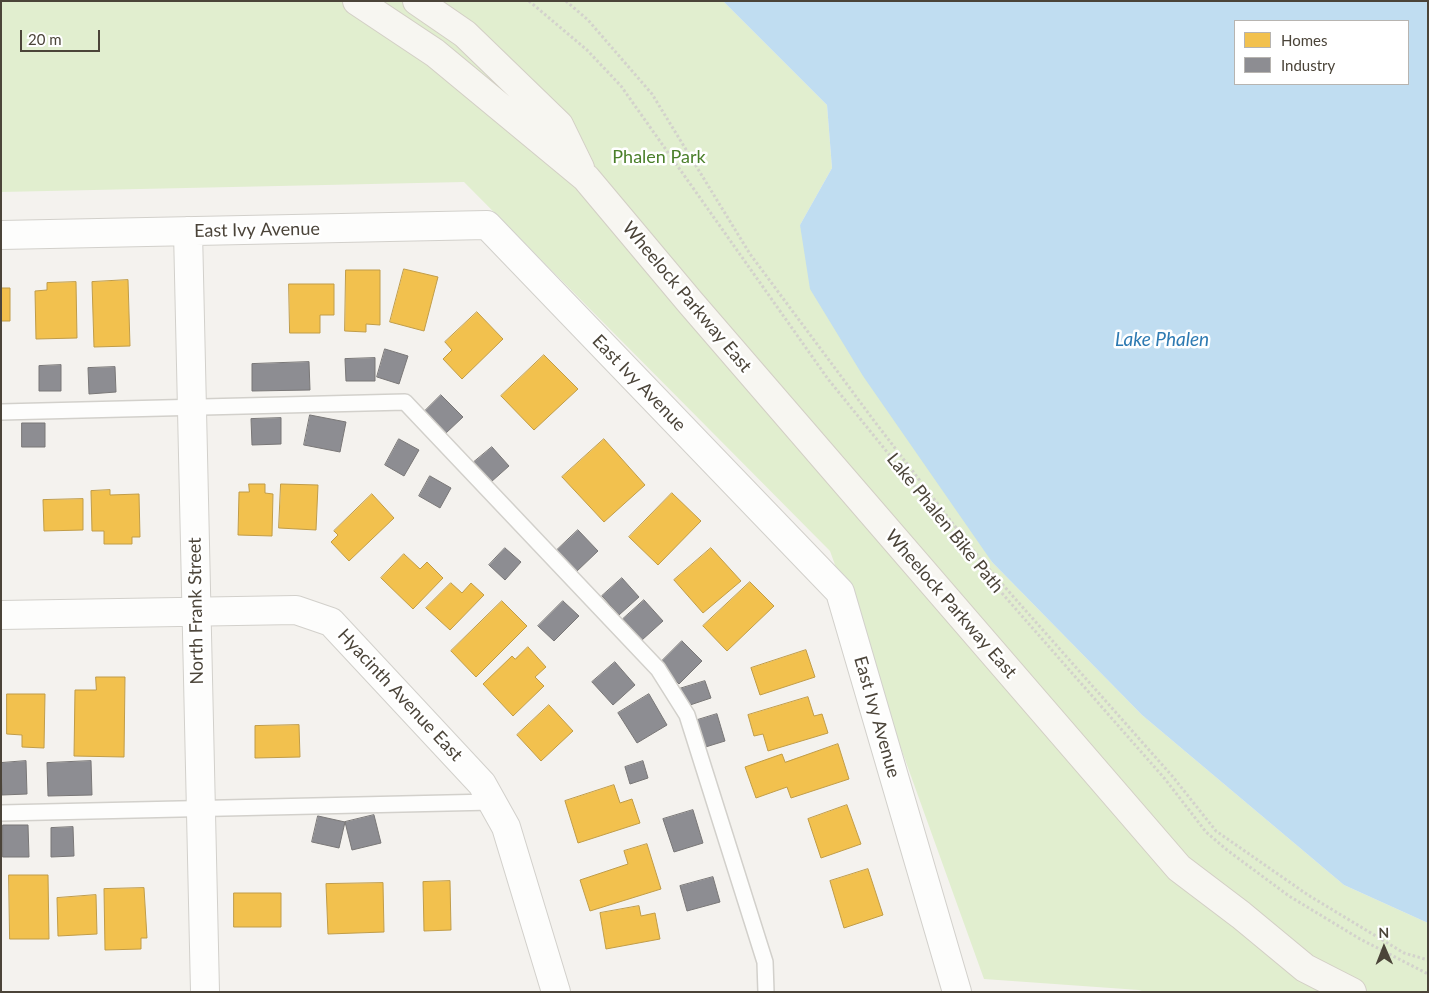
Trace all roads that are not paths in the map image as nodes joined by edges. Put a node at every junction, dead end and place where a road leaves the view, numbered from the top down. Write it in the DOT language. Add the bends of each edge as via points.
graph roads {
  1 [pos="357,1"];
  2 [pos="418,1"];
  3 [pos="586,178"];
  4 [pos="188,231"];
  5 [pos="1,235"];
  6 [pos="192,406"];
  7 [pos="1,412"];
  8 [pos="197,611"];
  9 [pos="1,615"];
  10 [pos="492,802"];
  11 [pos="201,809"];
  12 [pos="1,813"];
  13 [pos="204,992"];
  14 [pos="556,992"];
  15 [pos="766,992"];
  16 [pos="957,992"];
  17 [pos="1352,992"];
  1 -- 3 [label="street, Wheelock Parkway East" via="435,54"];
  2 -- 3 [label="street, Wheelock Parkway East" via="465,34 559,125"];
  3 -- 17 [label="street, Wheelock Parkway East" via="1179,868 1305,968"];
  4 -- 5 [label="street, East Ivy Avenue"];
  4 -- 6 [label="street, North Frank Street"];
  4 -- 16 [label="street, East Ivy Avenue" via="487,225 840,592"];
  6 -- 7 [label="lane"];
  6 -- 8 [label="street, North Frank Street"];
  6 -- 15 [label="lane" via="405,402 658,669 687,715 765,962"];
  8 -- 9 [label="street, Hyacinth Avenue East"];
  8 -- 10 [label="street, Hyacinth Avenue East" via="296,610 331,622 482,784"];
  8 -- 11 [label="street, North Frank Street"];
  10 -- 11 [label="lane"];
  10 -- 14 [label="street, Hyacinth Avenue East" via="506,827"];
  11 -- 12 [label="lane"];
  11 -- 13 [label="street, North Frank Street"];
}
